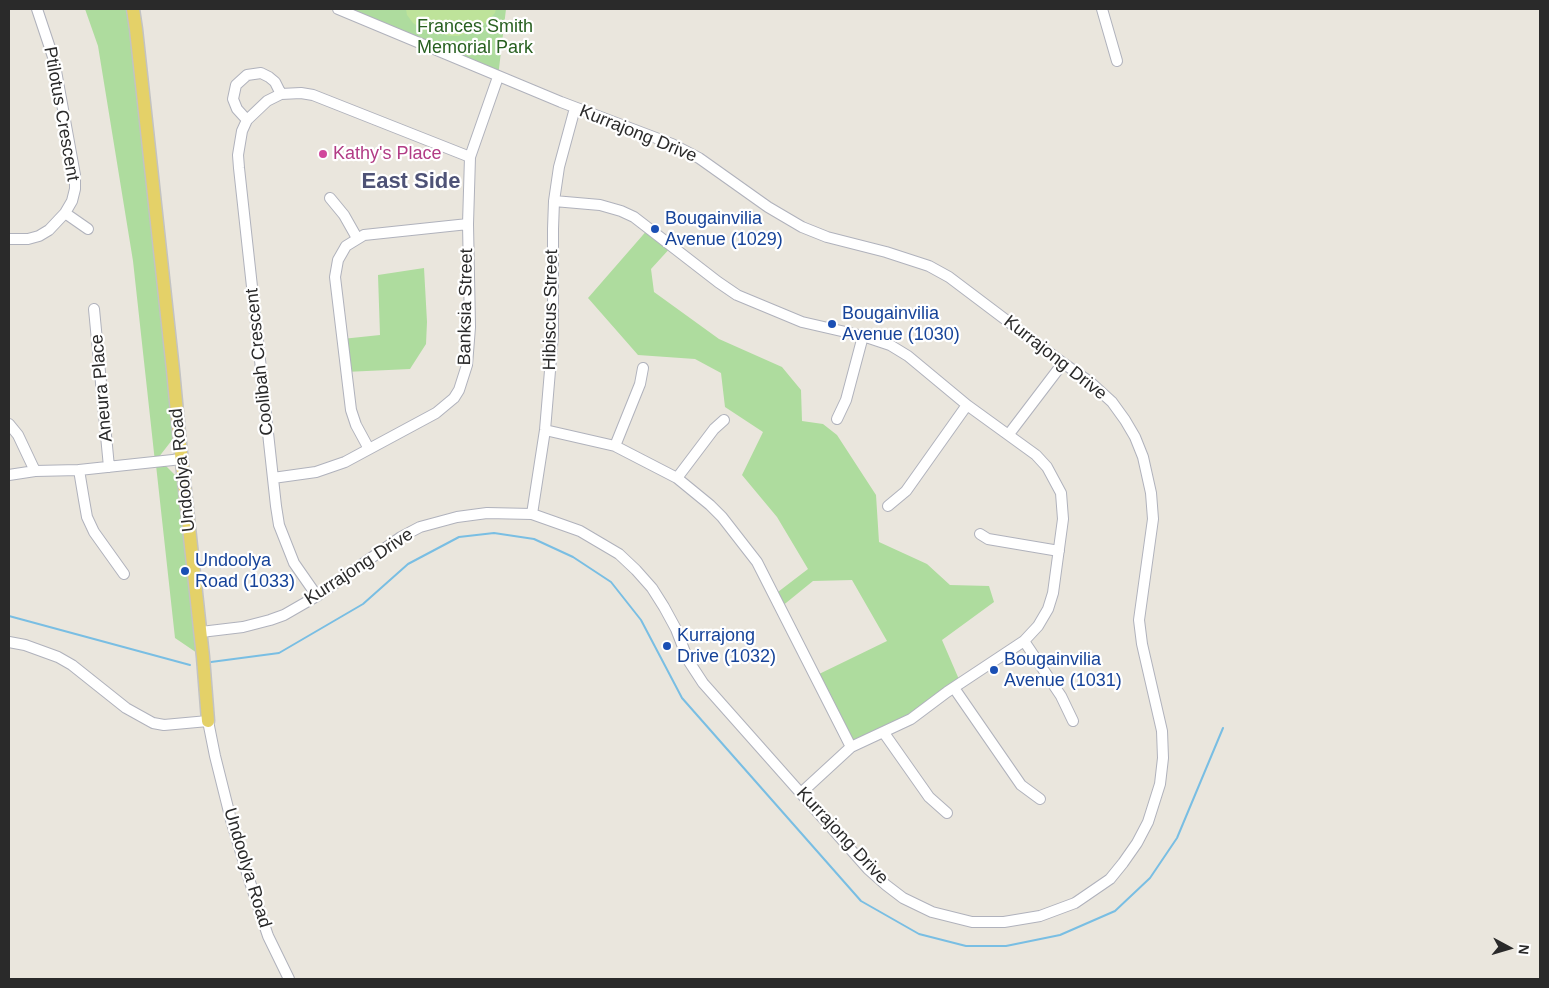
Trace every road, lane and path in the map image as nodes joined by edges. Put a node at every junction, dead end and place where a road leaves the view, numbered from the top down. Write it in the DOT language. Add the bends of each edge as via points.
graph roads {
  1 [pos="37,9"];
  2 [pos="132,9"];
  3 [pos="338,9"];
  4 [pos="1102,9"];
  5 [pos="1117,61"];
  6 [pos="498,77"];
  7 [pos="282,94"];
  8 [pos="575,108"];
  9 [pos="247,120"];
  10 [pos="470,157"];
  11 [pos="330,198"];
  12 [pos="554,202"];
  13 [pos="65,213"];
  14 [pos="468,224"];
  15 [pos="88,229"];
  16 [pos="357,238"];
  17 [pos="9,239"];
  18 [pos="94,309"];
  19 [pos="863,336"];
  20 [pos="1063,363"];
  21 [pos="643,368"];
  22 [pos="967,405"];
  23 [pos="837,419"];
  24 [pos="724,420"];
  25 [pos="9,424"];
  26 [pos="545,430"];
  27 [pos="1009,434"];
  28 [pos="615,446"];
  29 [pos="369,449"];
  30 [pos="182,459"];
  31 [pos="109,467"];
  32 [pos="79,470"];
  33 [pos="35,471"];
  34 [pos="9,475"];
  35 [pos="273,478"];
  36 [pos="677,478"];
  37 [pos="888,506"];
  38 [pos="532,514"];
  39 [pos="980,534"];
  40 [pos="1059,551"];
  41 [pos="124,574"];
  42 [pos="317,596"];
  43 [pos="201,632"];
  44 [pos="1024,641"];
  45 [pos="9,642"];
  46 [pos="954,688"];
  47 [pos="208,721"];
  48 [pos="1073,721"];
  49 [pos="884,733"];
  50 [pos="852,747"];
  51 [pos="801,793"];
  52 [pos="1040,799"];
  53 [pos="947,813"];
  54 [pos="289,979"];
  1 -- 13 [label="street, Ptilotus Crescent" via="54,60 75,175 72,201"];
  2 -- 30 [label="main road, Undoolya Road"];
  3 -- 6 [label="street, Kurrajong Drive"];
  4 -- 5 [label="street"];
  6 -- 8 [label="street, Kurrajong Drive"];
  6 -- 10 [label="street, Banksia Street"];
  7 -- 9 [label="street, Coolibah Crescent" via="267,101"];
  7 -- 9 [label="street" via="275,82 261,74 247,75 240,80 233,100"];
  7 -- 10 [label="street" via="313,95"];
  8 -- 12 [label="street, Hibiscus Street" via="559,167"];
  8 -- 20 [label="street, Kurrajong Drive" via="696,156 768,208 802,227 929,266 949,277"];
  9 -- 35 [label="street, Coolibah Crescent" via="240,142 239,168"];
  10 -- 14 [label="street, Banksia Street"];
  11 -- 16 [label="street" via="344,214"];
  12 -- 19 [label="street" via="600,205 621,211 642,222 737,295 802,322"];
  12 -- 26 [label="street, Hibiscus Street" via="553,335"];
  13 -- 15 [label="street"];
  13 -- 17 [label="street, Ptilotus Crescent" via="39,236"];
  14 -- 16 [label="street"];
  14 -- 29 [label="street, Banksia Street" via="470,327 467,365 459,390 436,412"];
  16 -- 29 [label="street" via="342,252 335,277 351,410"];
  18 -- 31 [label="street, Aneura Place"];
  19 -- 22 [label="street" via="908,356"];
  19 -- 23 [label="street" via="846,400"];
  20 -- 27 [label="street"];
  20 -- 51 [label="street, Kurrajong Drive" via="1112,402 1135,437 1149,477 1153,519 1139,620 1162,730 1164,758 1156,803 1137,843 1110,878 1075,903 1025,920 972,922 932,912 903,898 868,869"];
  21 -- 28 [label="street" via="640,384"];
  22 -- 27 [label="street"];
  22 -- 37 [label="street" via="906,491"];
  24 -- 36 [label="street"];
  25 -- 33 [label="street" via="18,435"];
  26 -- 28 [label="street"];
  26 -- 38 [label="street, Hibiscus Street"];
  27 -- 40 [label="street" via="1047,467 1061,493 1063,519"];
  28 -- 36 [label="street"];
  29 -- 35 [label="street, Banksia Street" via="316,472"];
  30 -- 31 [label="street"];
  30 -- 43 [label="main road, Undoolya Road"];
  31 -- 32 [label="street"];
  32 -- 33 [label="street"];
  32 -- 41 [label="street" via="85,508 94,532"];
  33 -- 34 [label="street"];
  35 -- 42 [label="street, Coolibah Crescent" via="277,516 285,543 294,563"];
  36 -- 50 [label="street" via="722,517 757,562"];
  38 -- 42 [label="street, Kurrajong Drive" via="487,512 420,527"];
  38 -- 51 [label="street, Kurrajong Drive" via="580,531 619,554 636,570 664,607 688,660 703,683"];
  39 -- 40 [label="street" via="988,539"];
  40 -- 44 [label="street" via="1048,609"];
  42 -- 43 [label="street, Kurrajong Drive" via="270,620"];
  43 -- 47 [label="main road, Undoolya Road"];
  44 -- 46 [label="street"];
  44 -- 48 [label="street" via="1061,696"];
  45 -- 47 [label="street" via="58,657 126,708 153,723"];
  46 -- 49 [label="street" via="911,719"];
  46 -- 52 [label="street" via="1021,786"];
  47 -- 54 [label="street, Undoolya Road" via="231,820 249,879 268,936"];
  49 -- 50 [label="street"];
  49 -- 53 [label="street" via="929,797"];
  50 -- 51 [label="street"];
}
